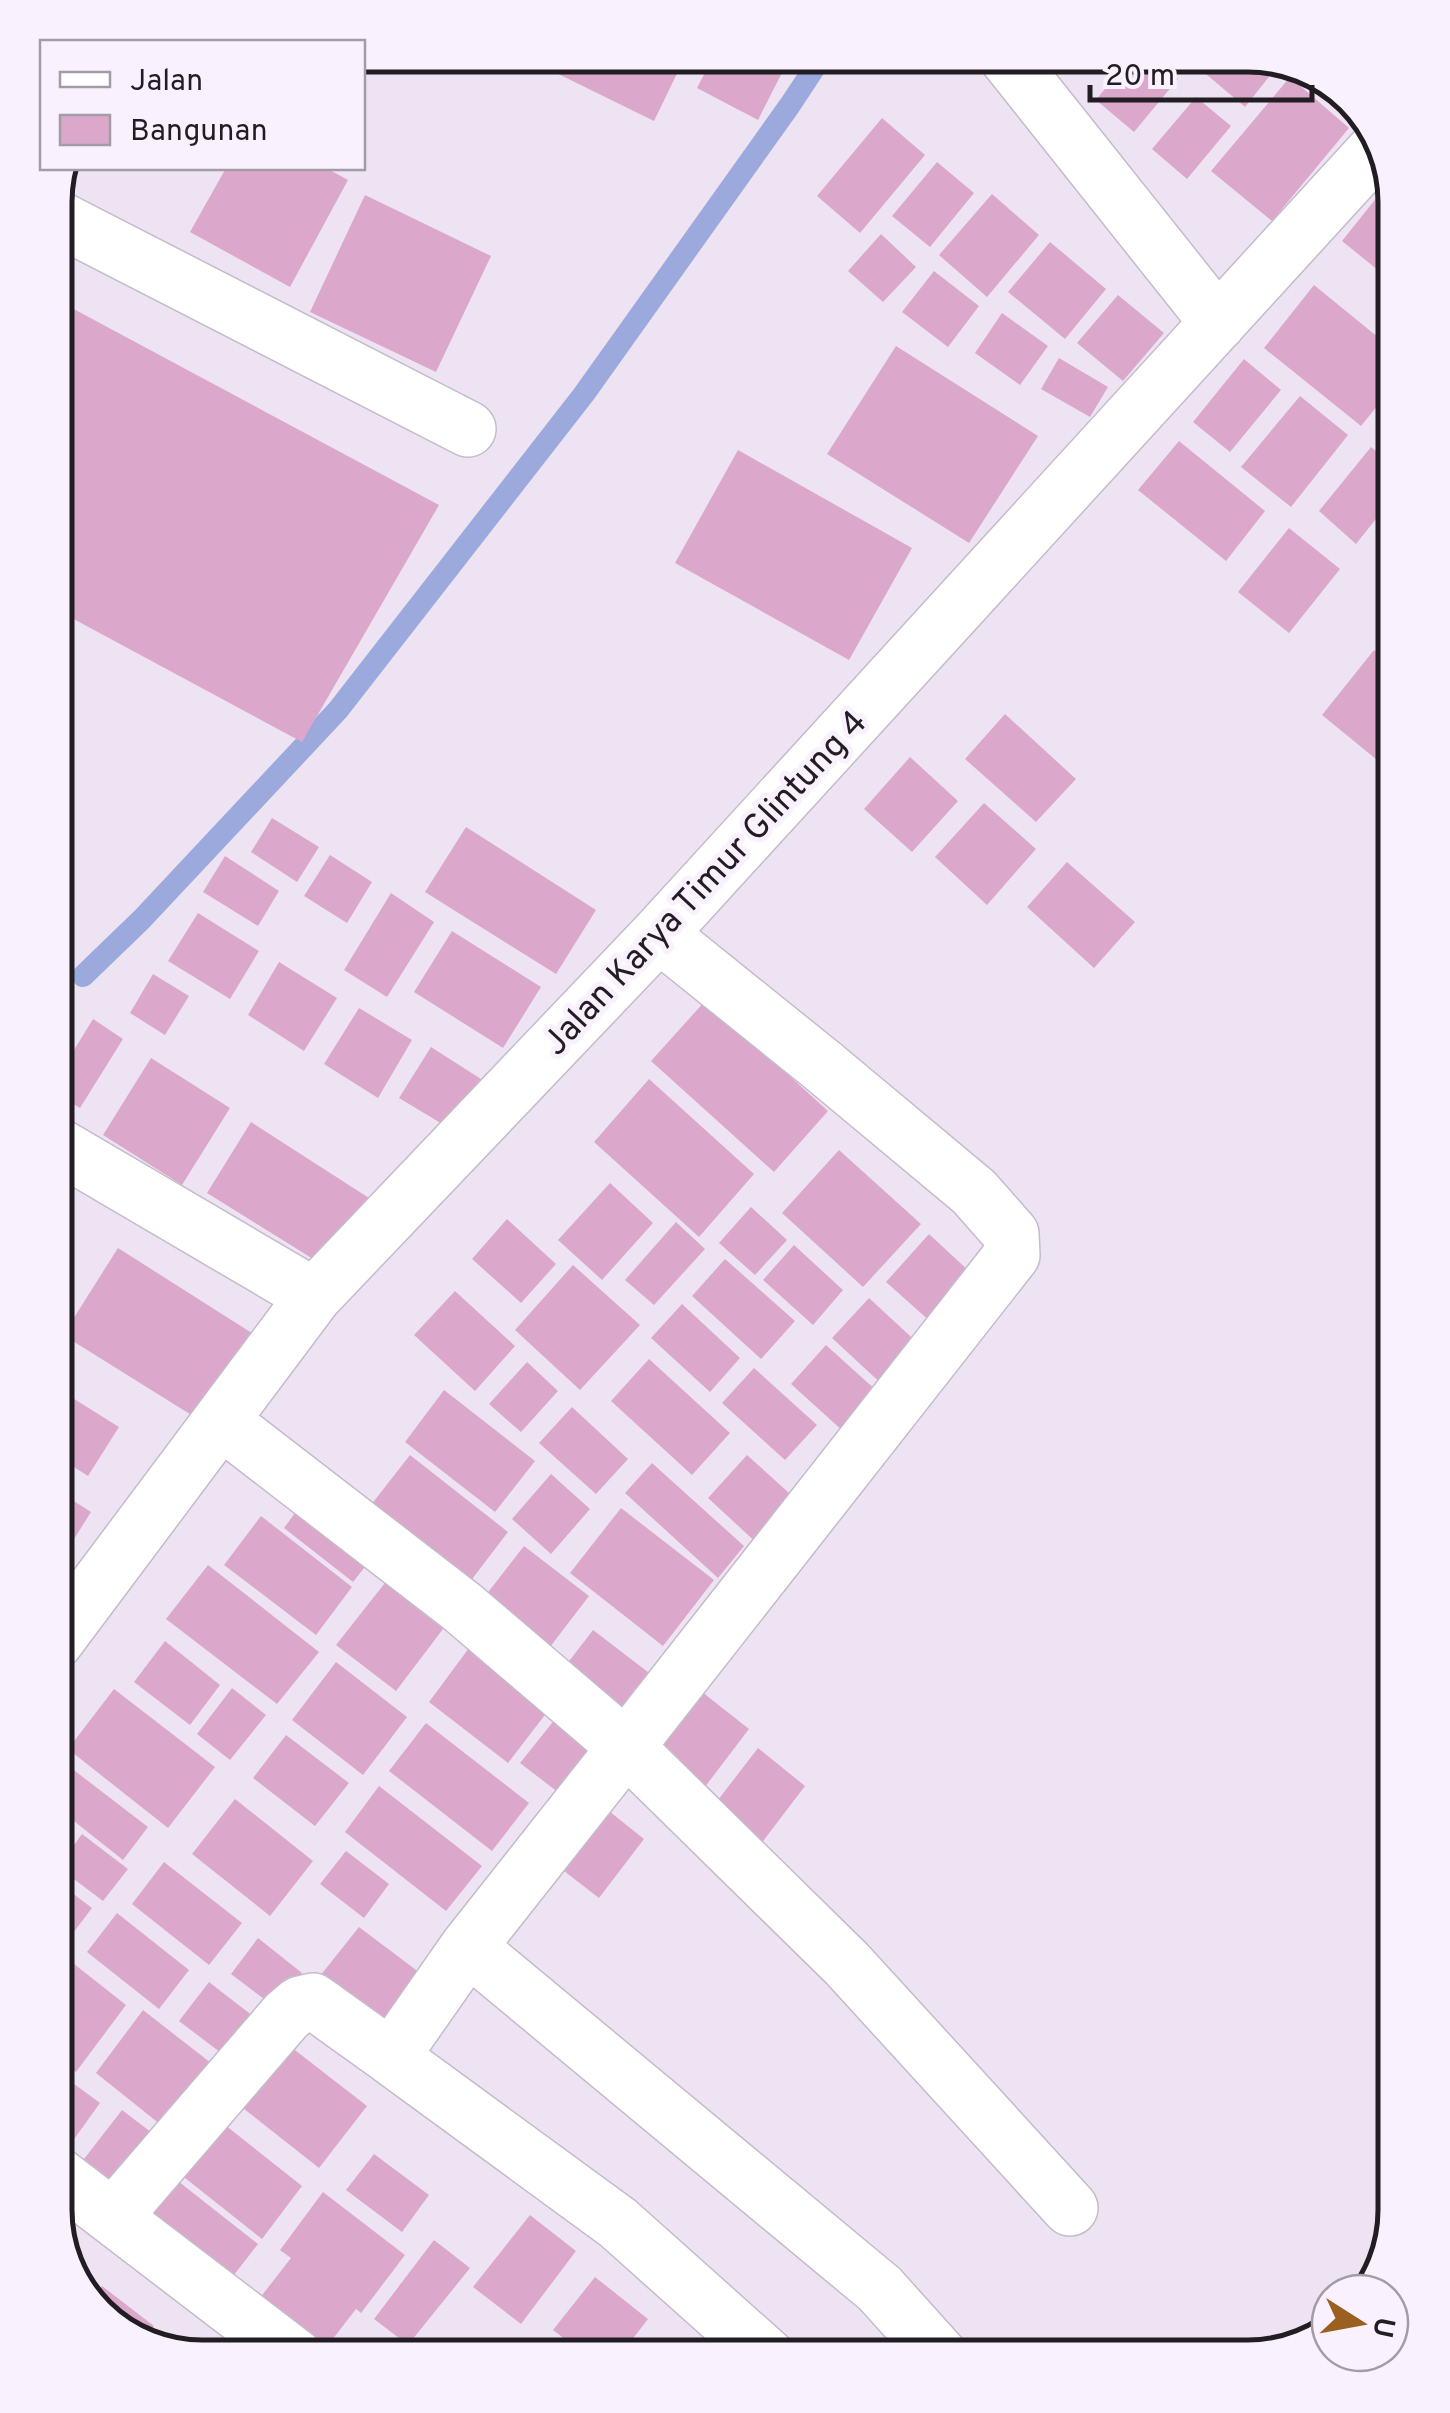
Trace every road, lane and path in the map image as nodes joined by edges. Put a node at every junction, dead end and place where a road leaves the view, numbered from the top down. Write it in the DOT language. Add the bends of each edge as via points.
graph roads {
  1 [pos="1019,73"];
  2 [pos="1369,158"];
  3 [pos="73,226"];
  4 [pos="1218,323"];
  5 [pos="468,429"];
  6 [pos="659,934"];
  7 [pos="73,1154"];
  8 [pos="314,1296"];
  9 [pos="221,1421"];
  10 [pos="72,1605"];
  11 [pos="626,1747"];
  12 [pos="468,1947"];
  13 [pos="391,2057"];
  14 [pos="72,2186"];
  15 [pos="1070,2208"];
  16 [pos="112,2217"];
  17 [pos="273,2340"];
  18 [pos="749,2340"];
  19 [pos="926,2340"];
  1 -- 4 [label="street"];
  2 -- 4 [label="street, Jalan Karya Timur Glintung 4"];
  3 -- 5 [label="street"];
  4 -- 6 [label="street, Jalan Karya Timur Glintung 4"];
  6 -- 8 [label="street, Jalan Karya Timur Glintung 4"];
  6 -- 11 [label="street" via="974,1192 1011,1234 1012,1255"];
  7 -- 8 [label="street"];
  8 -- 9 [label="street, Jalan Karya Timur Glintung 4"];
  9 -- 10 [label="street, Jalan Karya Timur Glintung 4"];
  9 -- 11 [label="street" via="462,1607"];
  11 -- 12 [label="street"];
  11 -- 15 [label="street" via="847,1964"];
  12 -- 13 [label="street"];
  12 -- 19 [label="street" via="880,2289"];
  13 -- 16 [label="street" via="313,2001 300,2004"];
  13 -- 18 [label="street" via="618,2223"];
  14 -- 16 [label="street"];
  16 -- 17 [label="street"];
}
